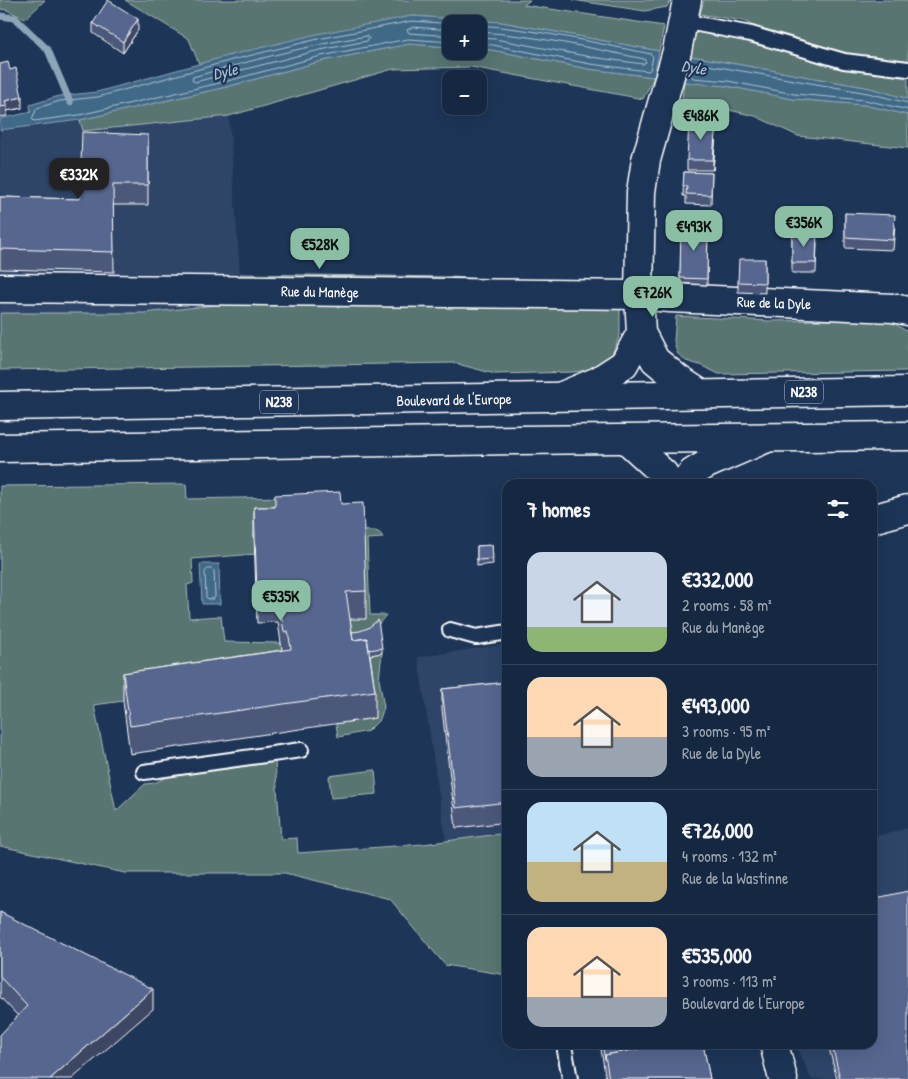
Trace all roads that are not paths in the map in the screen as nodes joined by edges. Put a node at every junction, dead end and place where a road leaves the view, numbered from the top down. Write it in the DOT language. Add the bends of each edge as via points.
graph roads {
  1 [pos="684,11"];
  2 [pos="908,69"];
  3 [pos="0,288"];
  4 [pos="639,295"];
  5 [pos="908,311"];
  6 [pos="641,333"];
  7 [pos="908,391"];
  8 [pos="701,394"];
  9 [pos="557,398"];
  10 [pos="0,406"];
  11 [pos="908,436"];
  12 [pos="768,438"];
  13 [pos="627,440"];
  14 [pos="0,448"];
  15 [pos="666,479"];
  16 [pos="688,479"];
  17 [pos="908,509"];
  18 [pos="877,518"];
  19 [pos="450,630"];
  20 [pos="502,633"];
  21 [pos="301,750"];
  22 [pos="144,772"];
  23 [pos="775,1049"];
  24 [pos="565,1051"];
  25 [pos="570,1079"];
  26 [pos="783,1079"];
  1 -- 2 [label="lane" via="844,61"];
  1 -- 4 [label="main road" via="677,51 646,160 641,192"];
  3 -- 4 [label="main road, Rue du Manège"];
  4 -- 5 [label="main road, Rue de la Dyle"];
  4 -- 6 [label="main road"];
  6 -- 8 [label="main road" via="655,360"];
  6 -- 9 [label="main road" via="624,364 598,381"];
  7 -- 8 [label="main road, Boulevard de l'Europe / N238"];
  8 -- 9 [label="main road, Boulevard de l'Europe / N238"];
  9 -- 10 [label="main road, Boulevard de l'Europe / N238"];
  11 -- 12 [label="main road"];
  12 -- 13 [label="main road"];
  12 -- 16 [label="main road" via="707,464"];
  13 -- 14 [label="main road"];
  13 -- 15 [label="main road"];
  17 -- 18 [label="main road"];
  19 -- 20 [label="lane" via="476,637"];
  21 -- 22 [label="lane"];
  23 -- 26 [label="main road"];
  24 -- 25 [label="lane"];
}
